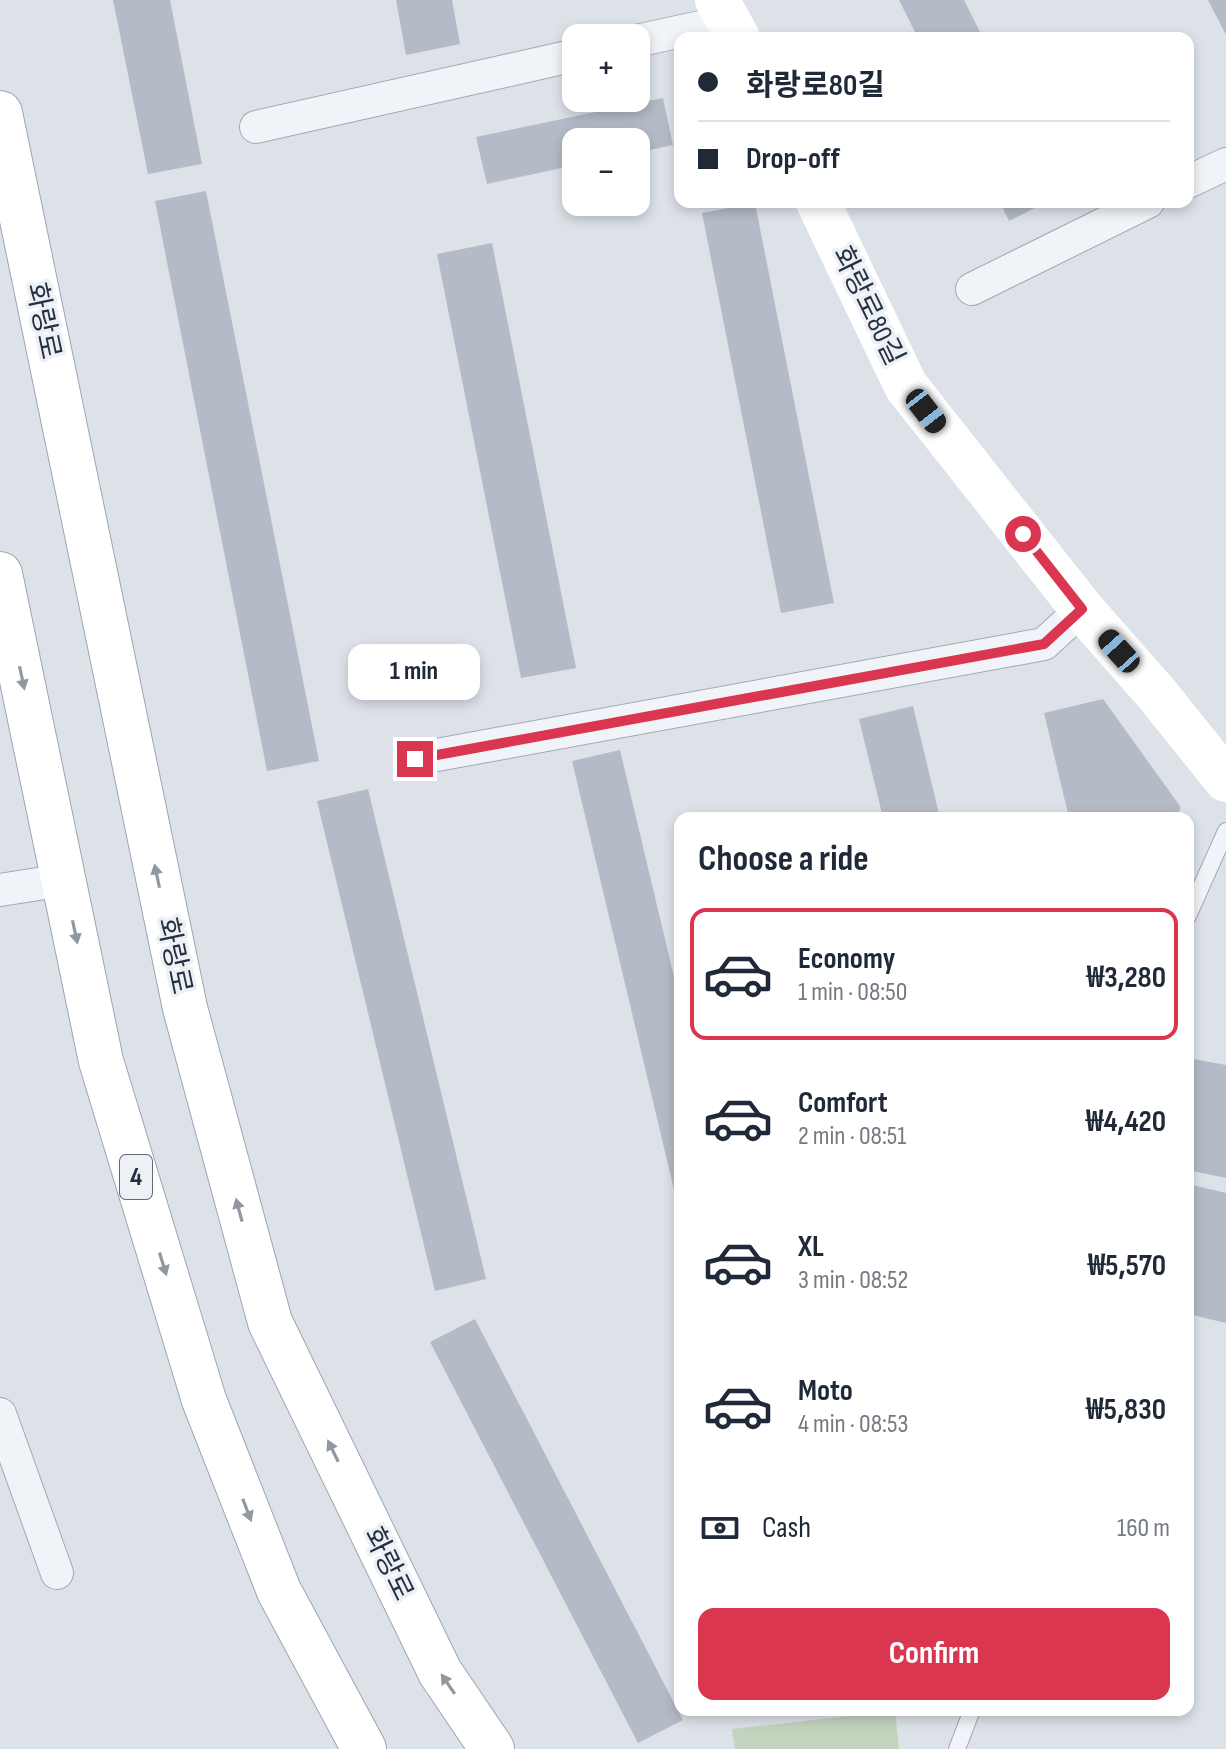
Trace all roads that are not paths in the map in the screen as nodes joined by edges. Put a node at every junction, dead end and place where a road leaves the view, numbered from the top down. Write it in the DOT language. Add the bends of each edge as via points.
graph roads {
  1 [pos="728,20"];
  2 [pos="674,32"];
  3 [pos="675,32"];
  4 [pos="650,38"];
  5 [pos="562,58"];
  6 [pos="0,113"];
  7 [pos="256,127"];
  8 [pos="1226,164"];
  9 [pos="1194,179"];
  10 [pos="821,208"];
  11 [pos="1136,208"];
  12 [pos="972,289"];
  13 [pos="0,574"];
  14 [pos="1082,609"];
  15 [pos="415,759"];
  16 [pos="1226,780"];
  17 [pos="1226,831"];
  18 [pos="64,880"];
  19 [pos="0,890"];
  20 [pos="1194,903"];
  21 [pos="0,1414"];
  22 [pos="57,1573"];
  23 [pos="970,1716"];
  24 [pos="364,1749"];
  25 [pos="492,1749"];
  26 [pos="957,1749"];
  1 -- 3 [label="street"];
  2 -- 4 [label="street"];
  5 -- 7 [label="street"];
  25 -- 6 [label="main road, 화랑로, one-way" via="440,1672 270,1322 185,1008"];
  8 -- 9 [label="street"];
  10 -- 14 [label="main road, 화랑로80길" via="906,386"];
  11 -- 12 [label="street"];
  13 -- 18 [label="main road, 4, one-way"];
  14 -- 15 [label="street" via="1044,644"];
  14 -- 16 [label="main road, 화랑로80길"];
  17 -- 20 [label="lane"];
  18 -- 19 [label="street"];
  18 -- 24 [label="main road, 4, one-way" via="101,1061 204,1400 279,1591"];
  21 -- 22 [label="street"];
  23 -- 26 [label="lane"];
}
